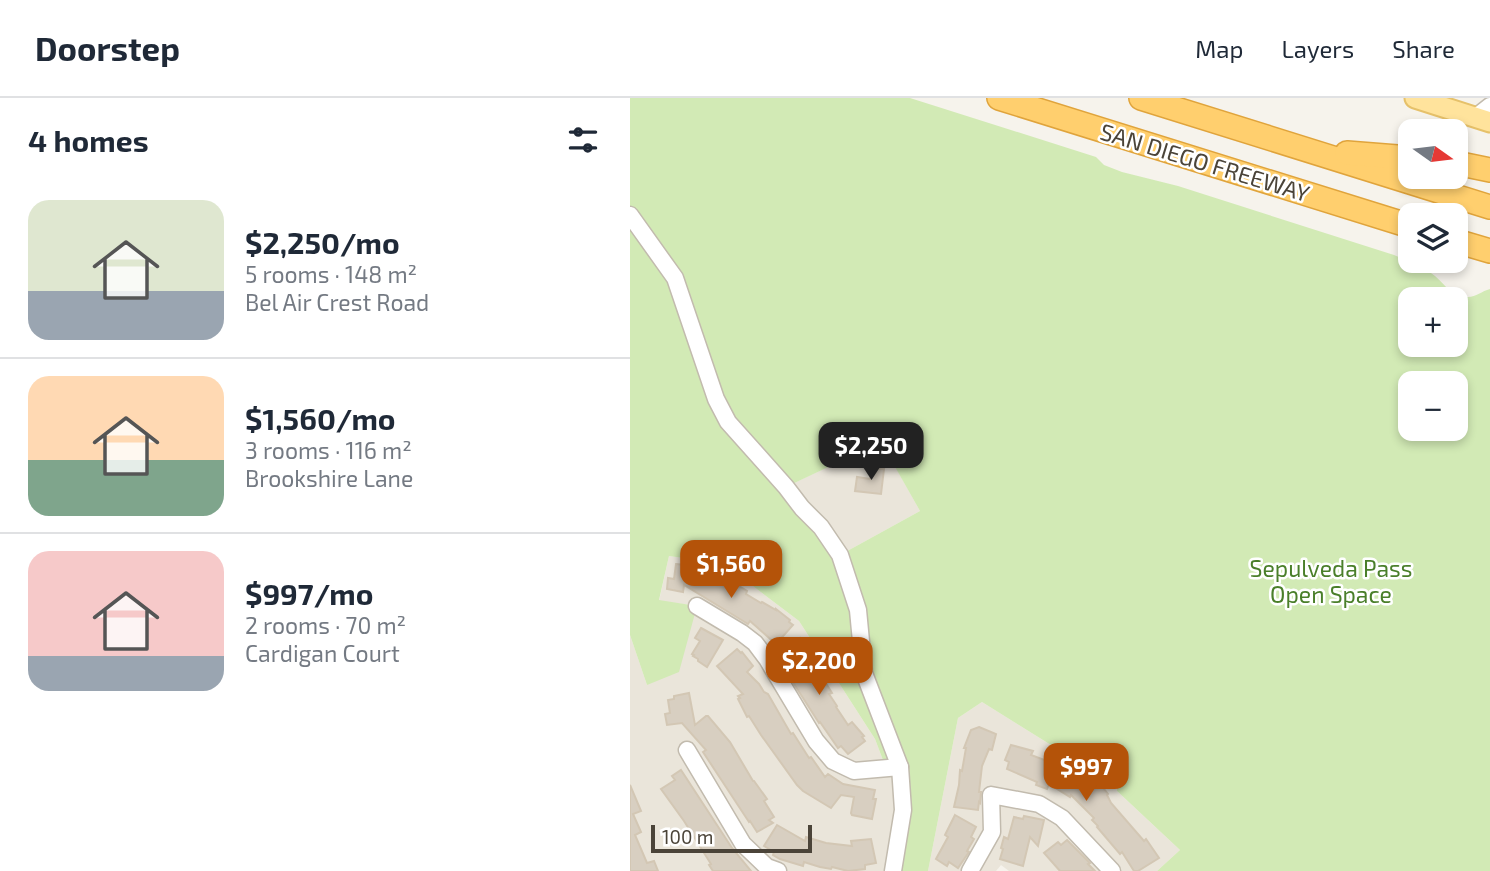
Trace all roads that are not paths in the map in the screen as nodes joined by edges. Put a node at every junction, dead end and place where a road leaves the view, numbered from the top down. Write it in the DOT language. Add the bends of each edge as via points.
graph roads {
  1 [pos="999,98"];
  2 [pos="1141,98"];
  3 [pos="1415,98"];
  4 [pos="1485,115"];
  5 [pos="1308,149"];
  6 [pos="1398,157"];
  7 [pos="1468,165"];
  8 [pos="1490,170"];
  9 [pos="1490,207"];
  10 [pos="630,215"];
  11 [pos="1398,222"];
  12 [pos="1468,245"];
  13 [pos="1490,251"];
  14 [pos="697,606"];
  15 [pos="687,750"];
  16 [pos="900,767"];
  17 [pos="778,871"];
  18 [pos="893,871"];
  19 [pos="970,871"];
  20 [pos="1112,871"];
  1 -- 11 [label="highway, SAN DIEGO FREEWAY"];
  2 -- 5 [label="highway, SAN DIEGO FREEWAY"];
  3 -- 4 [label="main road"];
  5 -- 6 [label="highway"];
  5 -- 9 [label="highway, SAN DIEGO FREEWAY"];
  7 -- 8 [label="highway"];
  10 -- 16 [label="street" via="675,278 728,422 821,527 840,555 858,610 864,673"];
  12 -- 13 [label="highway"];
  14 -- 16 [label="street" via="755,643 833,761 854,771"];
  15 -- 17 [label="street" via="743,844"];
  16 -- 18 [label="street" via="903,810"];
  19 -- 20 [label="street" via="992,832 991,795 1039,804 1062,818"];
}
